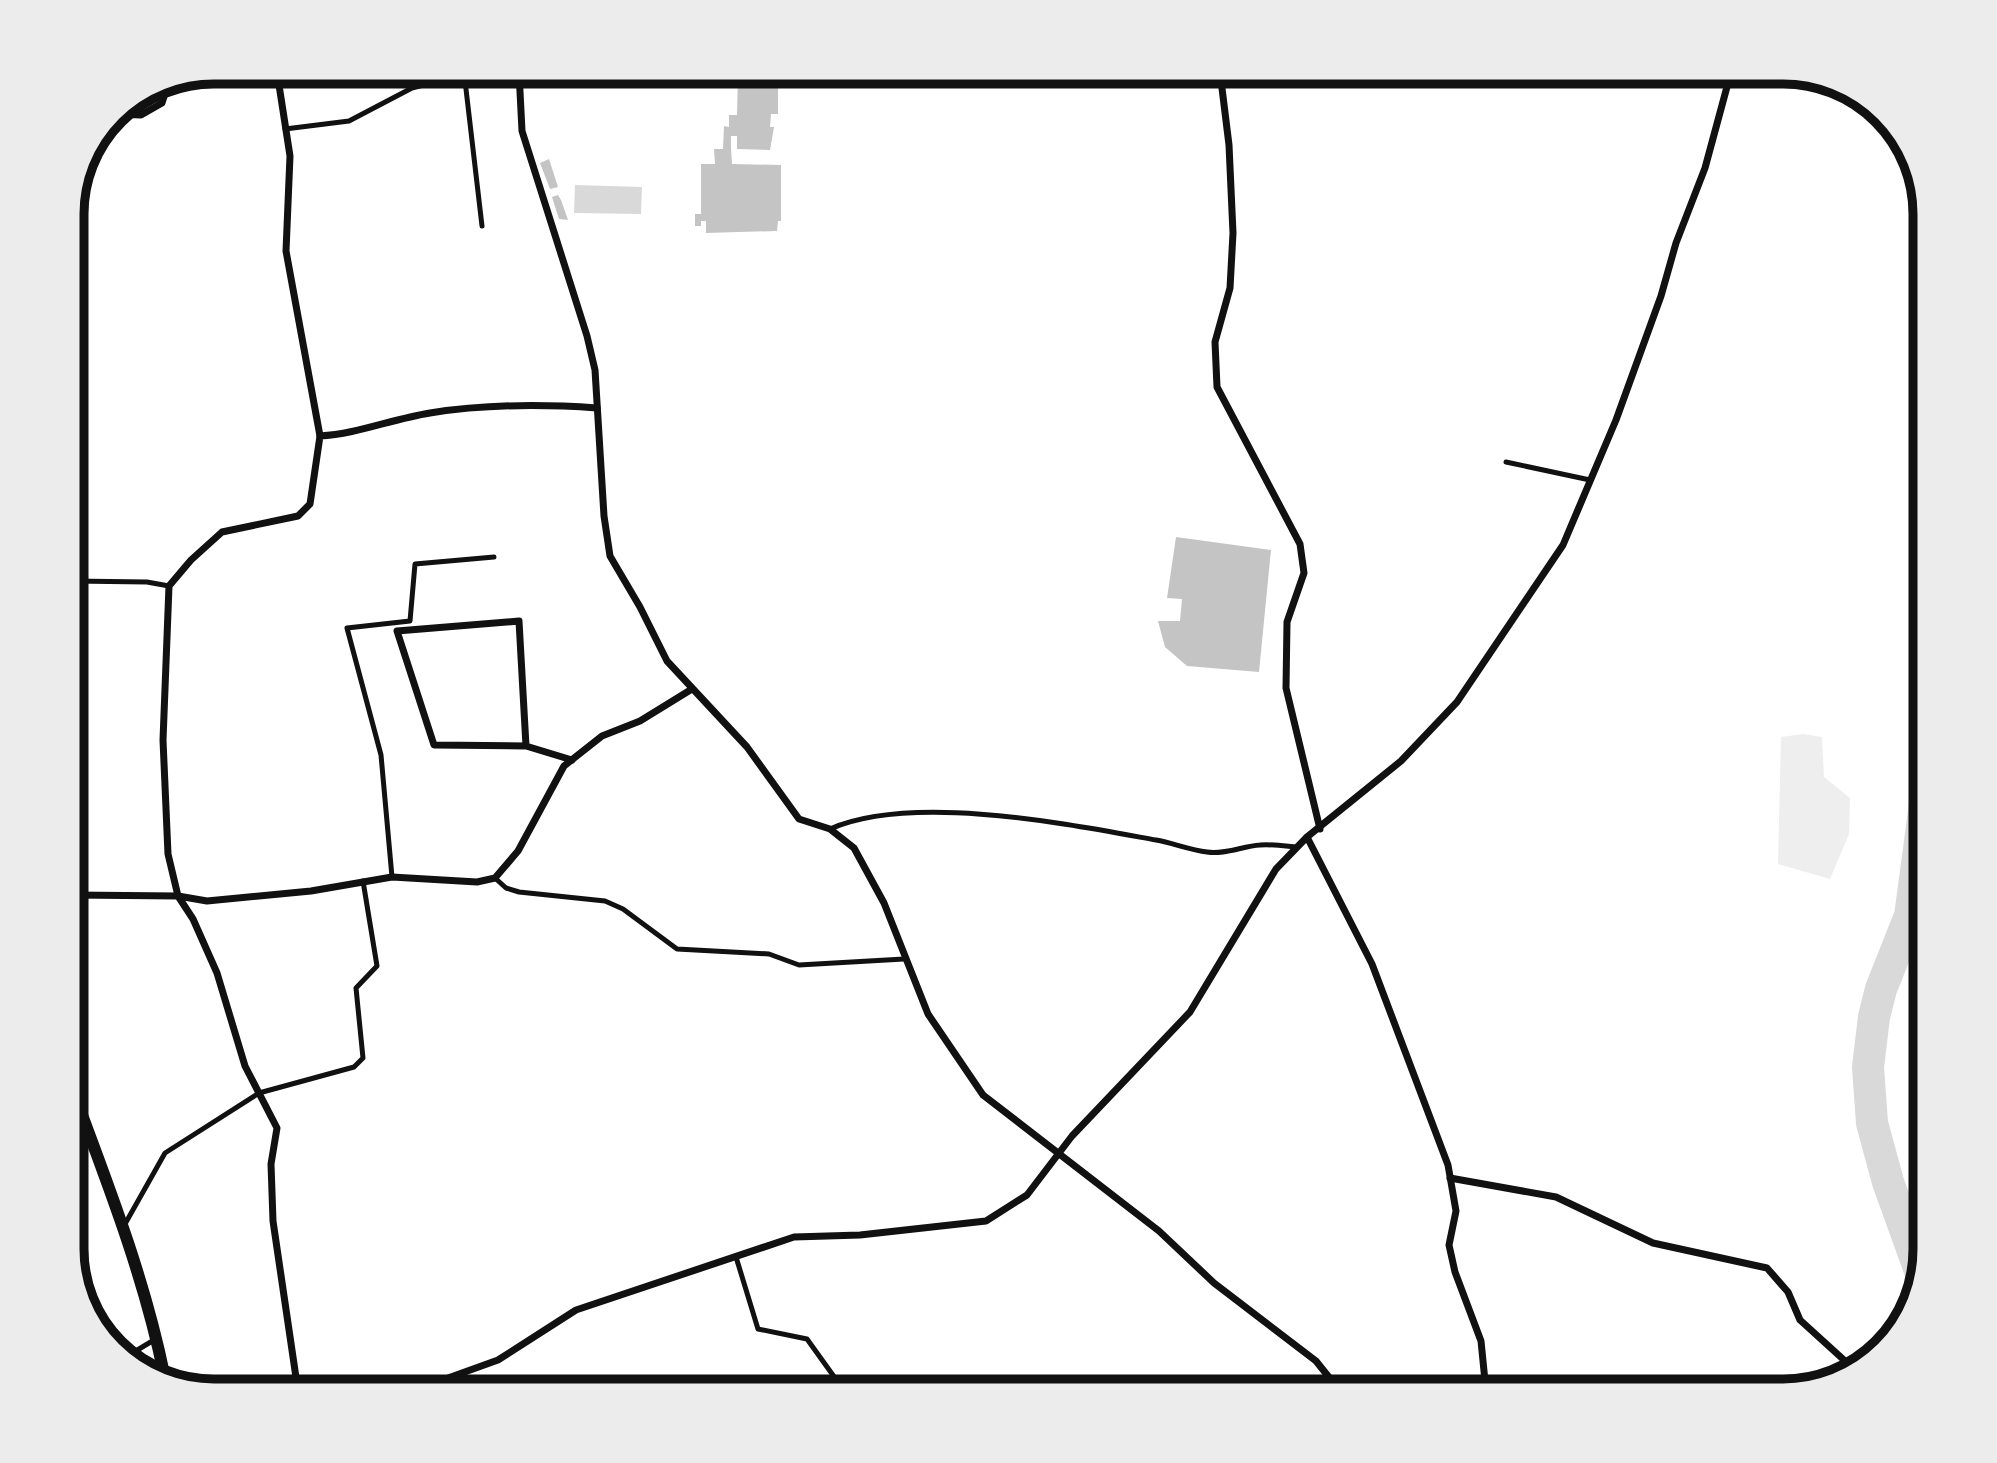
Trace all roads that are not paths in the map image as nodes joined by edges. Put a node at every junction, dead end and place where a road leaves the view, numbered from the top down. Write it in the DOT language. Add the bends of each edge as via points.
graph roads {
  1 [pos="279,84"];
  2 [pos="426,84"];
  3 [pos="465,84"];
  4 [pos="520,84"];
  5 [pos="1221,84"];
  6 [pos="1728,84"];
  7 [pos="165,94"];
  8 [pos="130,115"];
  9 [pos="285,130"];
  10 [pos="482,226"];
  11 [pos="597,408"];
  12 [pos="320,436"];
  13 [pos="1506,462"];
  14 [pos="1590,480"];
  15 [pos="494,556"];
  16 [pos="84,581"];
  17 [pos="169,586"];
  18 [pos="692,690"];
  19 [pos="526,746"];
  20 [pos="572,760"];
  21 [pos="830,829"];
  22 [pos="1320,829"];
  23 [pos="1307,837"];
  24 [pos="1297,847"];
  25 [pos="392,877"];
  26 [pos="495,878"];
  27 [pos="363,881"];
  28 [pos="84,895"];
  29 [pos="178,896"];
  30 [pos="904,959"];
  31 [pos="259,1093"];
  32 [pos="84,1121"];
  33 [pos="1057,1156"];
  34 [pos="1450,1178"];
  35 [pos="123,1227"];
  36 [pos="736,1257"];
  37 [pos="157,1339"];
  38 [pos="135,1352"];
  39 [pos="1846,1363"];
  40 [pos="163,1369"];
  41 [pos="296,1379"];
  42 [pos="445,1379"];
  43 [pos="835,1379"];
  44 [pos="1330,1379"];
  45 [pos="1485,1379"];
  1 -- 9 [label="street"];
  2 -- 9 [label="lane" via="349,121"];
  3 -- 10 [label="lane"];
  4 -- 11 [label="street" via="522,131 587,336"];
  5 -- 22 [label="street" via="1233,233 1230,288 1215,342 1217,387 1300,544 1304,573 1287,622 1286,688"];
  6 -- 14 [label="street" via="1705,169 1661,296"];
  7 -- 8 [label="street" via="162,103 141,115"];
  9 -- 12 [label="street" via="290,156 286,251"];
  11 -- 12 [label="street" via="486,405 372,424 350,435"];
  11 -- 18 [label="street" via="610,556 667,661"];
  12 -- 17 [label="street" via="310,504 298,516 222,532"];
  13 -- 14 [label="lane"];
  14 -- 22 [label="street" via="1563,545 1457,702 1401,761"];
  15 -- 25 [label="lane" via="415,565 410,621 347,628 381,755"];
  16 -- 17 [label="lane"];
  17 -- 29 [label="street" via="163,740 168,854"];
  18 -- 20 [label="street" via="602,736"];
  18 -- 21 [label="street" via="747,747 799,819"];
  19 -- 19 [label="street" via="435,745 397,631 519,621"];
  19 -- 20 [label="street"];
  20 -- 26 [label="street" via="564,766 518,851"];
  21 -- 24 [label="lane" via="874,816 948,813 1158,840 1210,853 1260,845"];
  21 -- 30 [label="street" via="854,848 884,903"];
  22 -- 23 [label="street"];
  23 -- 24 [label="street"];
  23 -- 34 [label="street" via="1372,964"];
  24 -- 33 [label="street" via="1276,869 1190,1012"];
  25 -- 26 [label="street" via="477,882"];
  25 -- 27 [label="street"];
  26 -- 30 [label="lane" via="519,892 605,901 677,948 769,954 799,965"];
  27 -- 29 [label="street" via="207,901"];
  27 -- 31 [label="lane" via="377,966 356,988 363,1058 354,1067"];
  28 -- 29 [label="street"];
  29 -- 31 [label="street" via="217,973 245,1066"];
  30 -- 33 [label="street" via="928,1014 983,1095"];
  31 -- 35 [label="lane" via="165,1153"];
  31 -- 41 [label="street" via="277,1128 271,1164 273,1221"];
  32 -- 35 [label="street"];
  33 -- 36 [label="street" via="1027,1195 986,1222 794,1237"];
  33 -- 44 [label="street" via="1159,1231 1214,1283 1316,1361"];
  34 -- 39 [label="street" via="1556,1197 1653,1242 1767,1268 1788,1292 1800,1320"];
  34 -- 45 [label="street" via="1456,1211 1449,1245 1481,1341"];
  35 -- 37 [label="street"];
  36 -- 42 [label="street" via="576,1310 498,1360"];
  36 -- 43 [label="lane" via="758,1329 807,1339"];
  37 -- 38 [label="lane"];
  37 -- 40 [label="street"];
}
